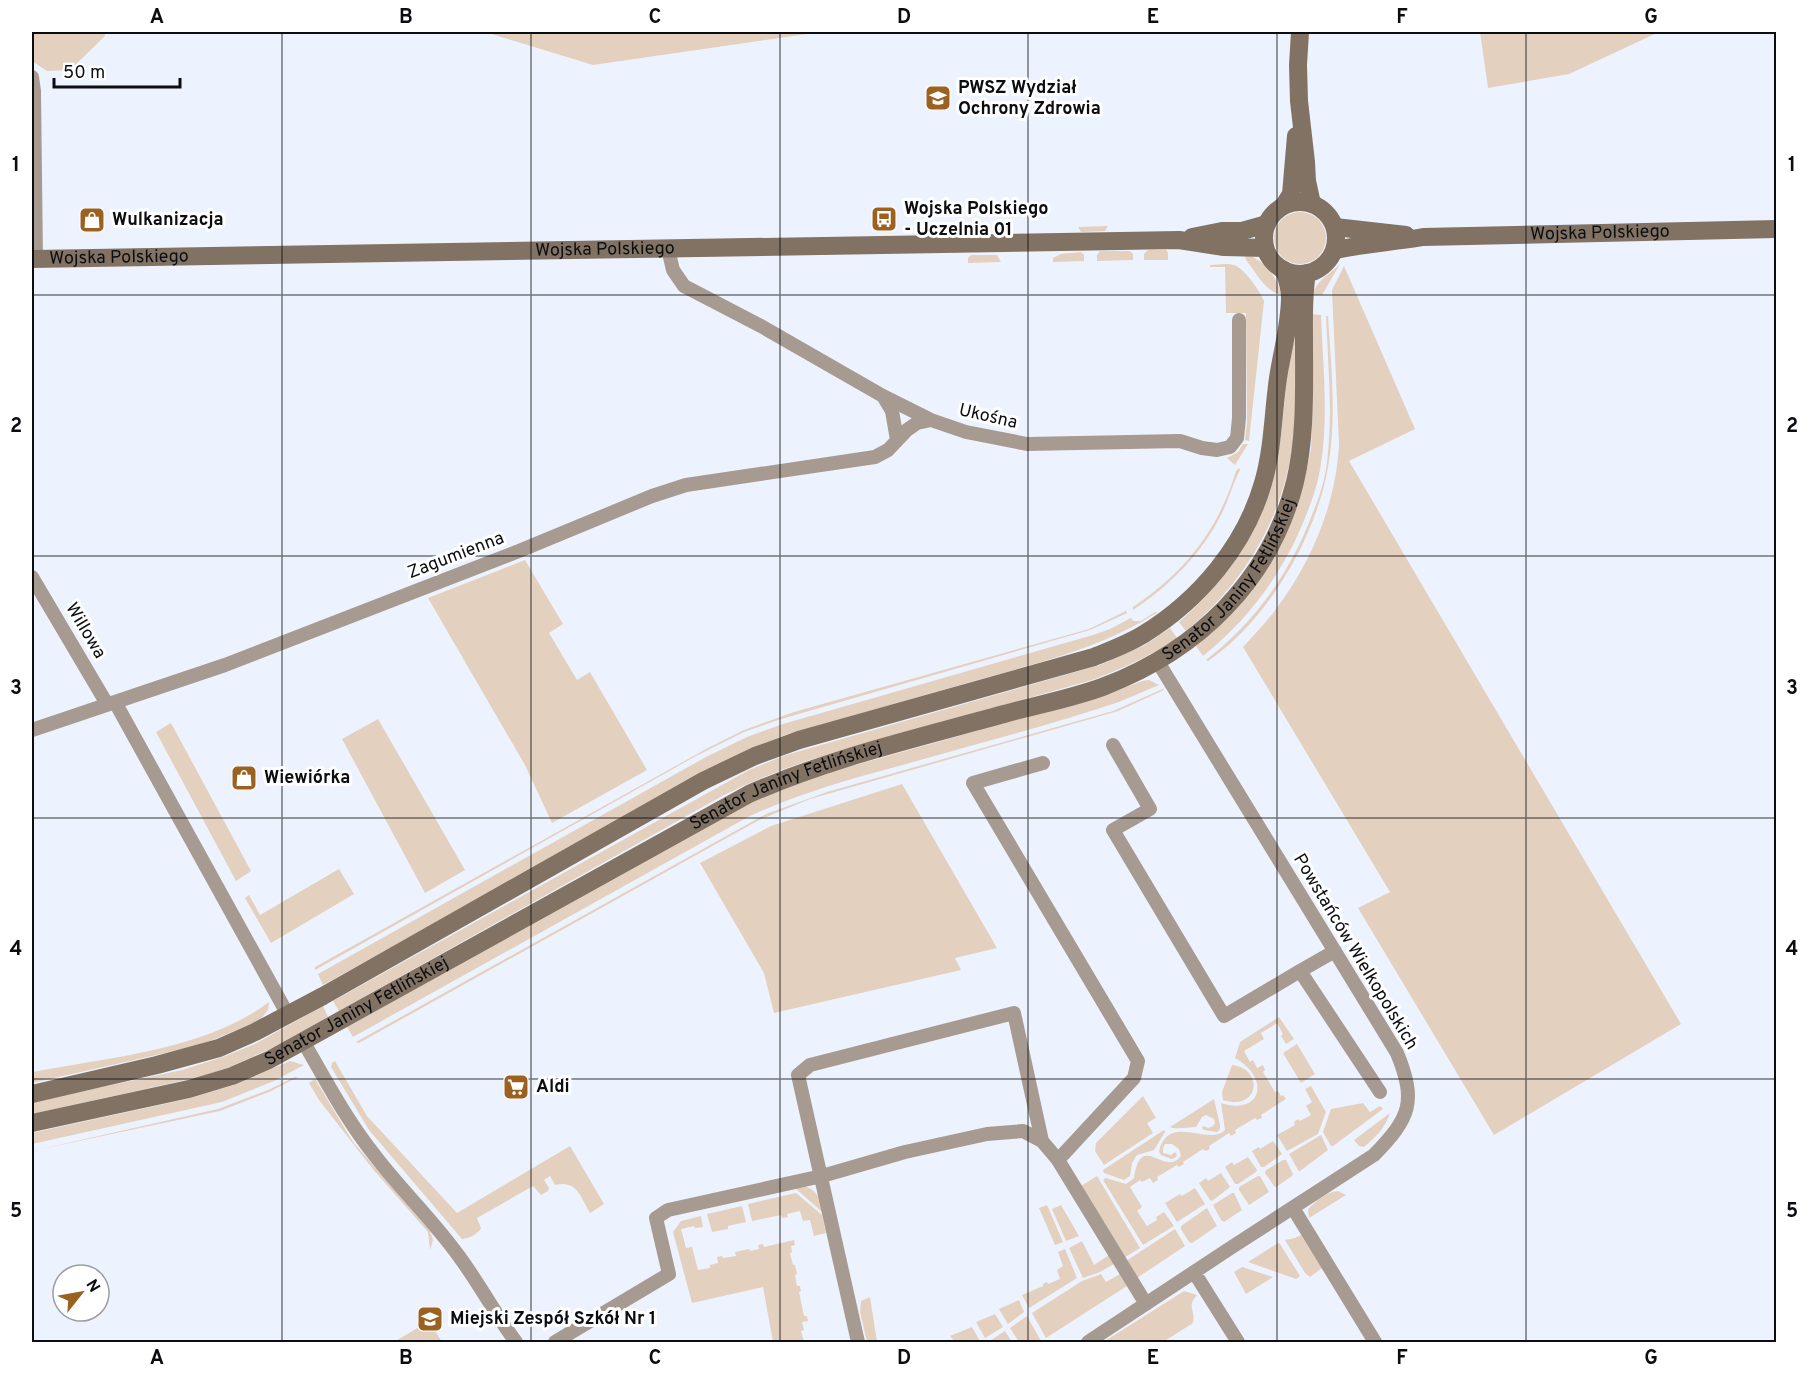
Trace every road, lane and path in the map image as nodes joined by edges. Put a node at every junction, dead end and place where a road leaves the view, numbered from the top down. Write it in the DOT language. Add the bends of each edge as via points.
graph roads {
  1 [pos="1300,32"];
  2 [pos="32,77"];
  3 [pos="1299,101"];
  4 [pos="1312,204"];
  5 [pos="1284,205"];
  6 [pos="1267,224"];
  7 [pos="1335,226"];
  8 [pos="1776,230"];
  9 [pos="1423,237"];
  10 [pos="1179,240"];
  11 [pos="1265,248"];
  12 [pos="668,249"];
  13 [pos="1335,250"];
  14 [pos="34,258"];
  15 [pos="1284,270"];
  16 [pos="1307,273"];
  17 [pos="1239,320"];
  18 [pos="883,396"];
  19 [pos="931,420"];
  20 [pos="897,440"];
  21 [pos="32,577"];
  22 [pos="1158,662"];
  23 [pos="111,703"];
  24 [pos="32,730"];
  25 [pos="1113,745"];
  26 [pos="1043,763"];
  27 [pos="1335,951"];
  28 [pos="1300,971"];
  29 [pos="288,1015"];
  30 [pos="303,1041"];
  31 [pos="1380,1092"];
  32 [pos="32,1094"];
  33 [pos="32,1123"];
  34 [pos="1042,1141"];
  35 [pos="1058,1160"];
  36 [pos="822,1176"];
  37 [pos="1293,1208"];
  38 [pos="1194,1272"];
  39 [pos="1146,1304"];
  40 [pos="516,1342"];
  41 [pos="555,1342"];
  42 [pos="858,1342"];
  43 [pos="1088,1342"];
  44 [pos="1238,1342"];
  45 [pos="1375,1342"];
  1 -- 3 [label="main road"];
  2 -- 14 [label="street"];
  3 -- 4 [label="main road"];
  3 -- 5 [label="main road" via="1291,194"];
  4 -- 5 [label="main road"];
  4 -- 7 [label="main road" via="1325,212"];
  5 -- 6 [label="main road"];
  6 -- 10 [label="main road, Wojska Polskiego"];
  6 -- 11 [label="main road"];
  7 -- 9 [label="main road, Wojska Polskiego"];
  7 -- 13 [label="main road"];
  8 -- 9 [label="main road, Wojska Polskiego"];
  9 -- 13 [label="main road, Wojska Polskiego"];
  10 -- 11 [label="main road, Wojska Polskiego"];
  10 -- 12 [label="main road, Wojska Polskiego"];
  11 -- 15 [label="main road" via="1273,262"];
  12 -- 14 [label="main road, Wojska Polskiego"];
  12 -- 18 [label="street, Ukośna" via="673,270 684,286"];
  13 -- 16 [label="main road" via="1326,263"];
  15 -- 16 [label="main road"];
  15 -- 29 [label="main road, Senator Janiny Fetlińskiej" via="1290,296 1263,483 1237,541 1216,572 1169,618 1124,645 1094,657 799,740 755,756 703,781"];
  16 -- 22 [label="main road, Senator Janiny Fetlińskiej" via="1302,431 1288,505 1262,559 1238,594 1209,625"];
  17 -- 19 [label="street, Ukośna" via="1239,418 1237,438 1230,447 1217,450 1180,441 1027,444 966,432"];
  18 -- 19 [label="street, Ukośna"];
  18 -- 20 [label="street" via="892,411"];
  19 -- 20 [label="street, Zagumienna" via="917,423"];
  20 -- 23 [label="street, Zagumienna" via="875,457 686,485 652,496 235,661"];
  21 -- 23 [label="street, Willowa"];
  22 -- 27 [label="street, Powstańców Wielkopolskich"];
  22 -- 30 [label="main road, Senator Janiny Fetlińskiej" via="1102,687 788,777"];
  23 -- 24 [label="street, Zagumienna"];
  23 -- 29 [label="street, Willowa"];
  25 -- 28 [label="street" via="1150,809 1113,830 1224,1016"];
  26 -- 35 [label="street" via="973,783 1138,1061 1134,1078"];
  27 -- 28 [label="street"];
  27 -- 37 [label="street, Powstańców Wielkopolskich" via="1397,1053 1408,1101 1400,1124 1374,1155"];
  28 -- 31 [label="street"];
  29 -- 32 [label="main road, Senator Janiny Fetlińskiej" via="219,1048"];
  30 -- 33 [label="main road, Senator Janiny Fetlińskiej" via="269,1060 208,1084"];
  30 -- 40 [label="street" via="356,1131 459,1255"];
  34 -- 35 [label="street"];
  34 -- 36 [label="street" via="1023,1131 987,1134"];
  34 -- 36 [label="street" via="1014,1013 810,1065 798,1075"];
  35 -- 39 [label="street"];
  36 -- 41 [label="street" via="668,1210 656,1218 669,1274"];
  36 -- 42 [label="street"];
  37 -- 38 [label="street, Powstańców Wielkopolskich"];
  37 -- 45 [label="street"];
  38 -- 39 [label="street, Powstańców Wielkopolskich"];
  38 -- 44 [label="street"];
  39 -- 43 [label="street, Powstańców Wielkopolskich"];
}
